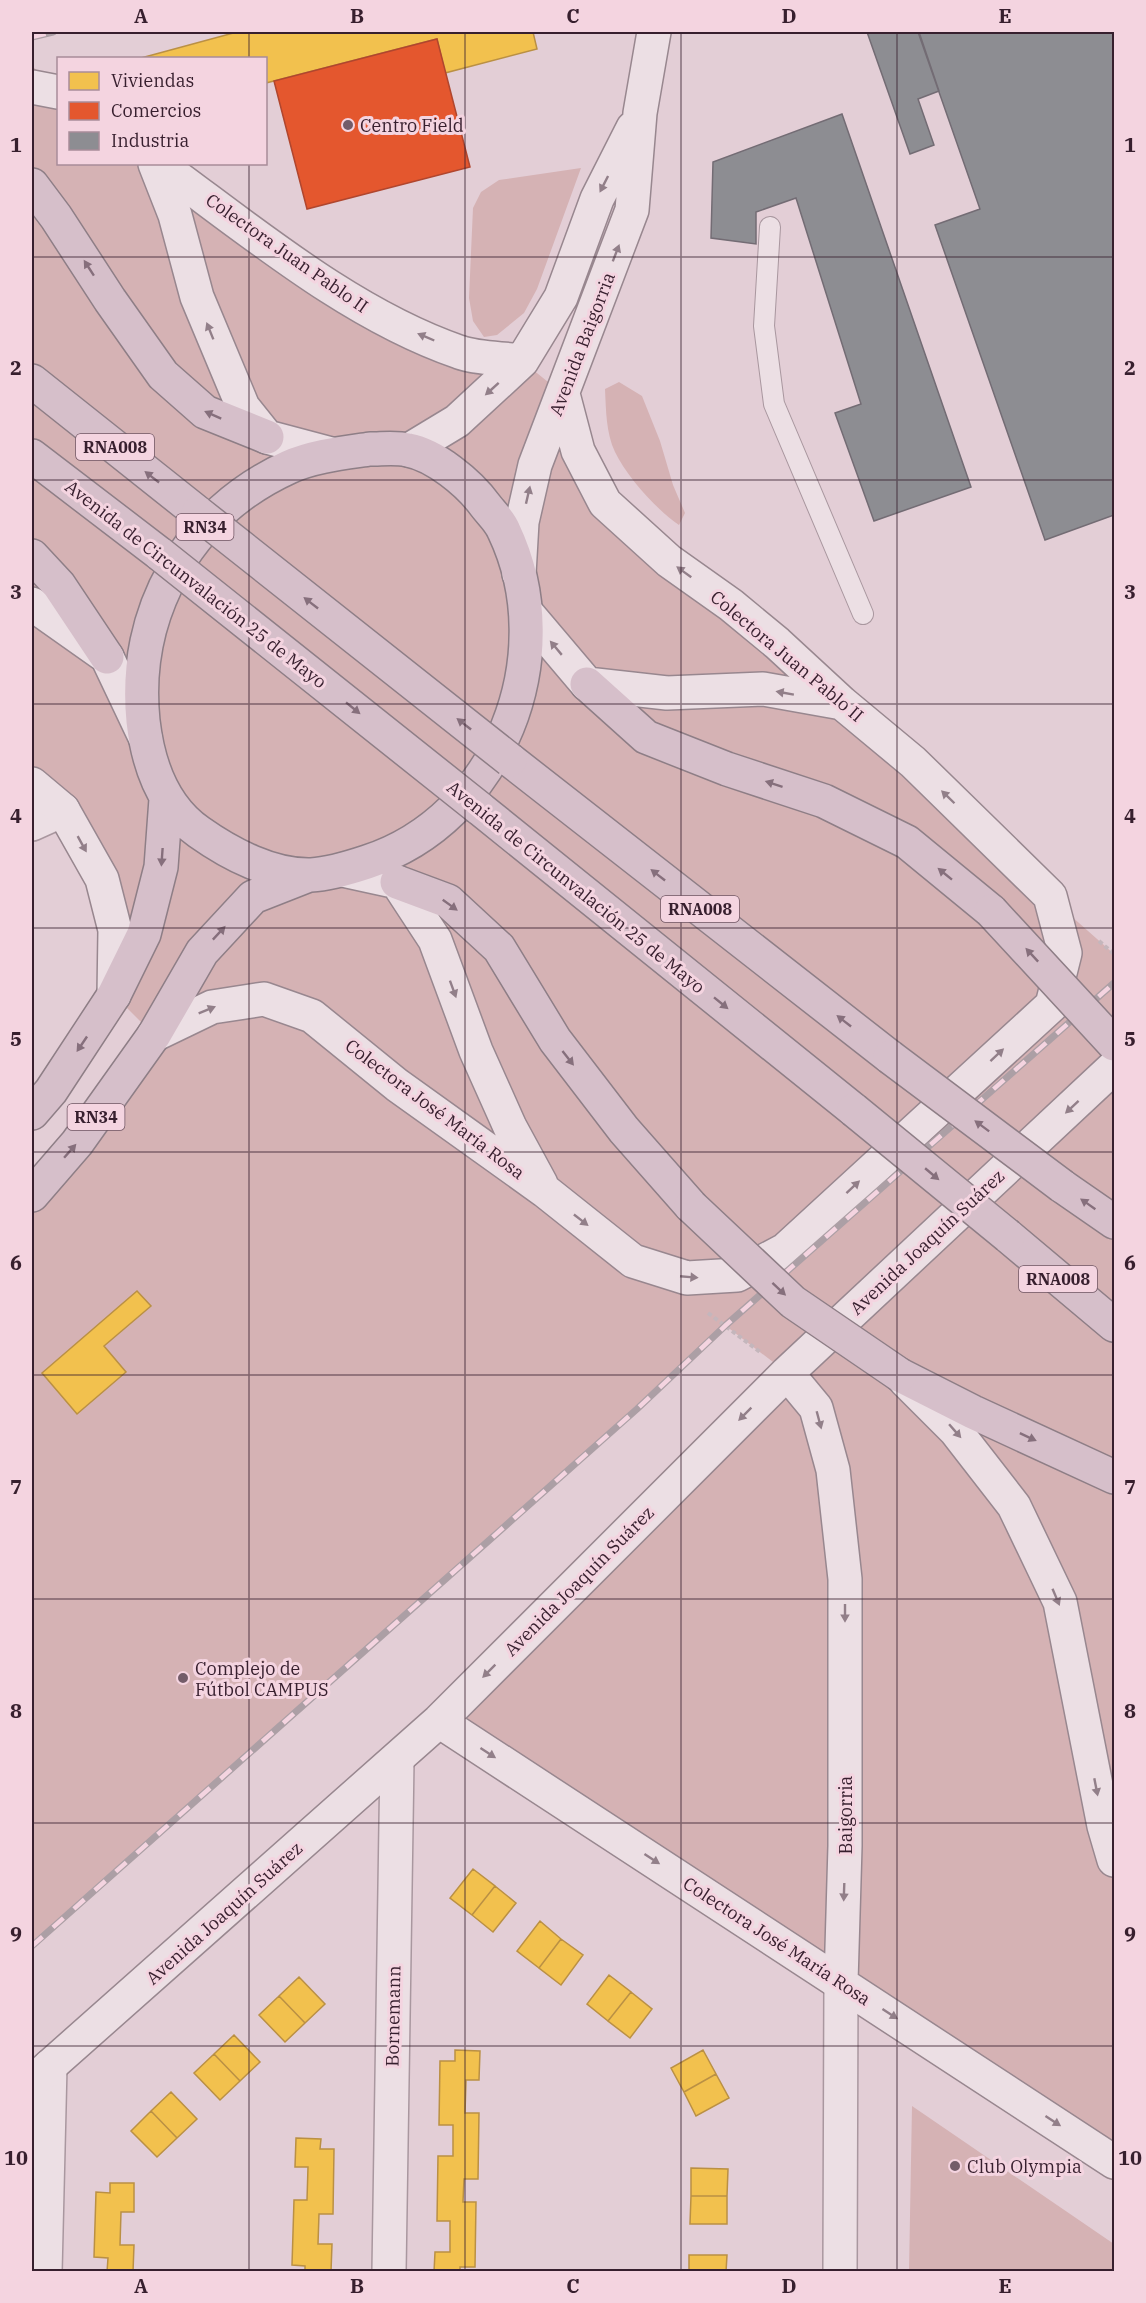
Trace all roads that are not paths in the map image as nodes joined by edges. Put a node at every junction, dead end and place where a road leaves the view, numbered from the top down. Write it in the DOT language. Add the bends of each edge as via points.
graph roads {
  1 [pos="654,32"];
  2 [pos="32,87"];
  3 [pos="57,92"];
  4 [pos="640,113"];
  5 [pos="157,165"];
  6 [pos="158,165"];
  7 [pos="32,185"];
  8 [pos="770,227"];
  9 [pos="522,361"];
  10 [pos="32,381"];
  11 [pos="563,394"];
  12 [pos="267,437"];
  13 [pos="409,450"];
  14 [pos="331,454"];
  15 [pos="32,456"];
  16 [pos="32,556"];
  17 [pos="519,574"];
  18 [pos="32,604"];
  19 [pos="526,612"];
  20 [pos="862,614"];
  21 [pos="106,657"];
  22 [pos="587,684"];
  23 [pos="842,703"];
  24 [pos="145,737"];
  25 [pos="32,784"];
  26 [pos="166,799"];
  27 [pos="63,810"];
  28 [pos="32,824"];
  29 [pos="342,870"];
  30 [pos="309,875"];
  31 [pos="397,882"];
  32 [pos="114,995"];
  33 [pos="154,1035"];
  34 [pos="1114,1044"];
  35 [pos="1114,1067"];
  36 [pos="32,1113"];
  37 [pos="545,1191"];
  38 [pos="32,1195"];
  39 [pos="1114,1222"];
  40 [pos="633,1261"];
  41 [pos="1114,1325"];
  42 [pos="787,1373"];
  43 [pos="900,1375"];
  44 [pos="1114,1477"];
  45 [pos="439,1721"];
  46 [pos="397,1760"];
  47 [pos="1114,1860"];
  48 [pos="841,1982"];
  49 [pos="41,2074"];
  50 [pos="1114,2162"];
  51 [pos="45,2271"];
  52 [pos="389,2271"];
  53 [pos="840,2271"];
  1 -- 4 [label="street, Avenida Baigorria"];
  2 -- 3 [label="street"];
  4 -- 9 [label="street, Avenida Baigorria, one-way" via="597,199 561,297"];
  11 -- 4 [label="street, Avenida Baigorria, one-way" via="632,210"];
  12 -- 5 [label="street, one-way" via="243,406 214,341"];
  9 -- 6 [label="street, Colectora Juan Pablo II, one-way" via="461,353 390,322 335,291"];
  12 -- 7 [label="highway, one-way" via="205,412 164,375"];
  8 -- 20 [label="lane" via="764,326 774,404"];
  9 -- 13 [label="street, Avenida Baigorria, one-way" via="457,421"];
  39 -- 10 [label="highway, RNA008, one-way, bridge" via="890,1057"];
  17 -- 11 [label="street, Avenida Baigorria, one-way" via="522,522 535,465"];
  23 -- 11 [label="street, Colectora Juan Pablo II, one-way" via="777,643 669,561 605,503 578,451"];
  12 -- 14 [label="street"];
  13 -- 14 [label="highway, RN34"];
  13 -- 17 [label="highway" via="444,466 475,491 503,529"];
  14 -- 24 [label="highway, RN34" via="291,466 255,485 221,511 193,541 170,576 153,613 141,695"];
  15 -- 41 [label="highway, Avenida de Circunvalación 25 de Mayo / RNA008, one-way, bridge" via="479,808"];
  16 -- 21 [label="highway" via="59,585"];
  17 -- 19 [label="highway, RN34"];
  18 -- 21 [label="street"];
  22 -- 19 [label="street, one-way"];
  19 -- 29 [label="highway, RN34" via="527,650 510,725 471,791 421,835 379,858"];
  21 -- 24 [label="street"];
  23 -- 22 [label="street, one-way" via="763,689 667,693"];
  34 -- 22 [label="highway, one-way, bridge" via="991,911 907,842 824,801 646,737"];
  40 -- 23 [label="street, Colectora Juan Pablo II, one-way" via="687,1278 737,1275 785,1250 1052,1005 1065,953 1050,896 913,762"];
  24 -- 26 [label="highway, RN34"];
  25 -- 27 [label="street"];
  26 -- 30 [label="highway" via="193,828 226,851 267,868"];
  26 -- 32 [label="highway, RN34, one-way" via="161,867 144,934"];
  27 -- 28 [label="street"];
  27 -- 32 [label="street, one-way" via="102,879 115,930"];
  29 -- 30 [label="highway, RN34"];
  29 -- 31 [label="street"];
  33 -- 30 [label="highway, RN34, one-way" via="202,952 252,897"];
  31 -- 37 [label="street, one-way" via="435,940 476,1051 510,1127"];
  31 -- 43 [label="highway, one-way, bridge" via="448,901 499,948 555,1040 624,1130 691,1206 793,1302"];
  32 -- 36 [label="highway, RN34, one-way"];
  33 -- 37 [label="street, Colectora José María Rosa, one-way" via="212,1007 264,999 312,1016 396,1085"];
  38 -- 33 [label="highway, RN34, one-way" via="78,1143"];
  35 -- 42 [label="street, Avenida Joaquín Suárez, one-way"];
  37 -- 40 [label="street, Colectora José María Rosa, one-way"];
  42 -- 45 [label="street, Avenida Joaquín Suárez, one-way"];
  42 -- 48 [label="street, Baigorria, one-way" via="816,1408 832,1470 845,1579"];
  43 -- 44 [label="highway, one-way"];
  43 -- 47 [label="street, one-way" via="955,1430 1014,1506 1060,1602"];
  45 -- 46 [label="street, Avenida Joaquín Suárez"];
  45 -- 48 [label="street, Colectora José María Rosa, one-way"];
  46 -- 49 [label="street, Avenida Joaquín Suárez"];
  46 -- 52 [label="street, Bornemann"];
  48 -- 50 [label="street, Colectora José María Rosa, one-way"];
  48 -- 53 [label="street, Baigorria"];
  49 -- 51 [label="street"];
}
